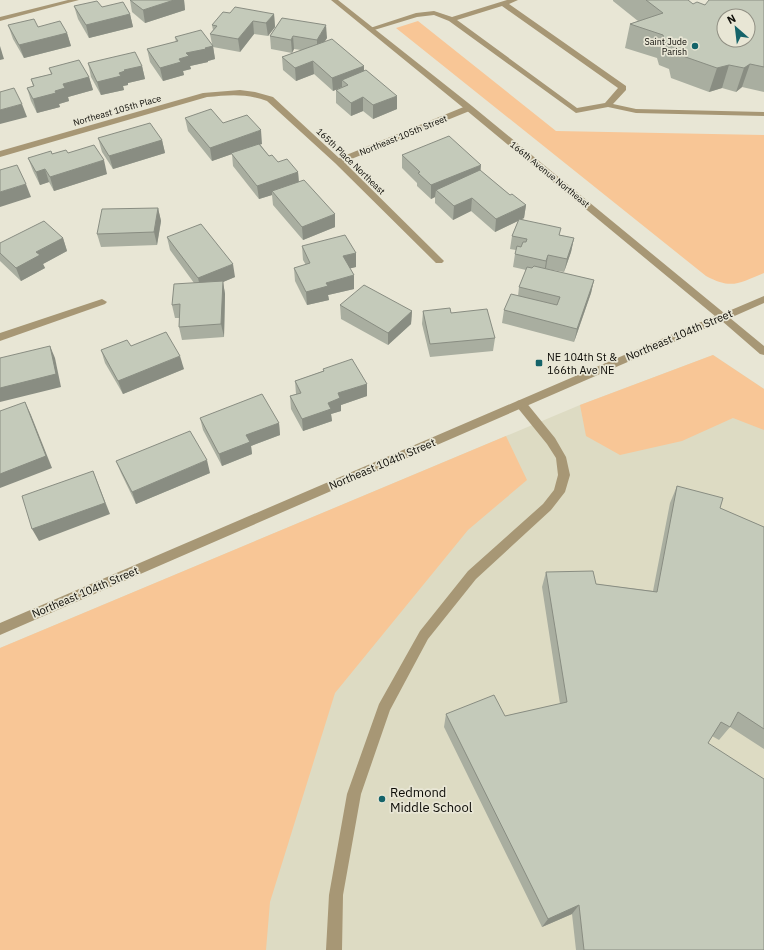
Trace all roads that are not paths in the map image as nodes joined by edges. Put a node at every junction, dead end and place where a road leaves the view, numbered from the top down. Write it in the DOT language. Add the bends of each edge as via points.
graph roads {
  1 [pos="76,0"];
  2 [pos="334,0"];
  3 [pos="515,0"];
  4 [pos="503,3"];
  5 [pos="0,19"];
  6 [pos="452,19"];
  7 [pos="371,29"];
  8 [pos="240,92"];
  9 [pos="608,105"];
  10 [pos="469,108"];
  11 [pos="764,114"];
  12 [pos="0,154"];
  13 [pos="338,162"];
  14 [pos="439,261"];
  15 [pos="764,299"];
  16 [pos="102,302"];
  17 [pos="722,316"];
  18 [pos="0,337"];
  19 [pos="764,351"];
  20 [pos="521,404"];
  21 [pos="0,629"];
  22 [pos="334,950"];
  1 -- 5 [label="street"];
  2 -- 7 [label="street, 166th Avenue Northeast"];
  3 -- 4 [label="street"];
  4 -- 6 [label="street"];
  4 -- 9 [label="street" via="623,88"];
  6 -- 7 [label="street" via="434,13 416,15"];
  6 -- 9 [label="street" via="576,111"];
  7 -- 10 [label="street, 166th Avenue Northeast"];
  8 -- 12 [label="street, Northeast 105th Place" via="206,95"];
  8 -- 13 [label="street, 165th Place Northeast" via="270,99"];
  9 -- 11 [label="street" via="636,111"];
  10 -- 13 [label="street, Northeast 105th Street"];
  10 -- 17 [label="street, 166th Avenue Northeast"];
  13 -- 14 [label="street, 165th Place Northeast"];
  15 -- 17 [label="street, Northeast 104th Street"];
  16 -- 18 [label="street"];
  17 -- 19 [label="street, 166th Avenue Northeast"];
  17 -- 20 [label="street, Northeast 104th Street"];
  20 -- 21 [label="street, Northeast 104th Street"];
  20 -- 22 [label="street" via="561,457 564,475 559,492 542,512 472,575 424,635 384,708 354,794 336,895"];
}
